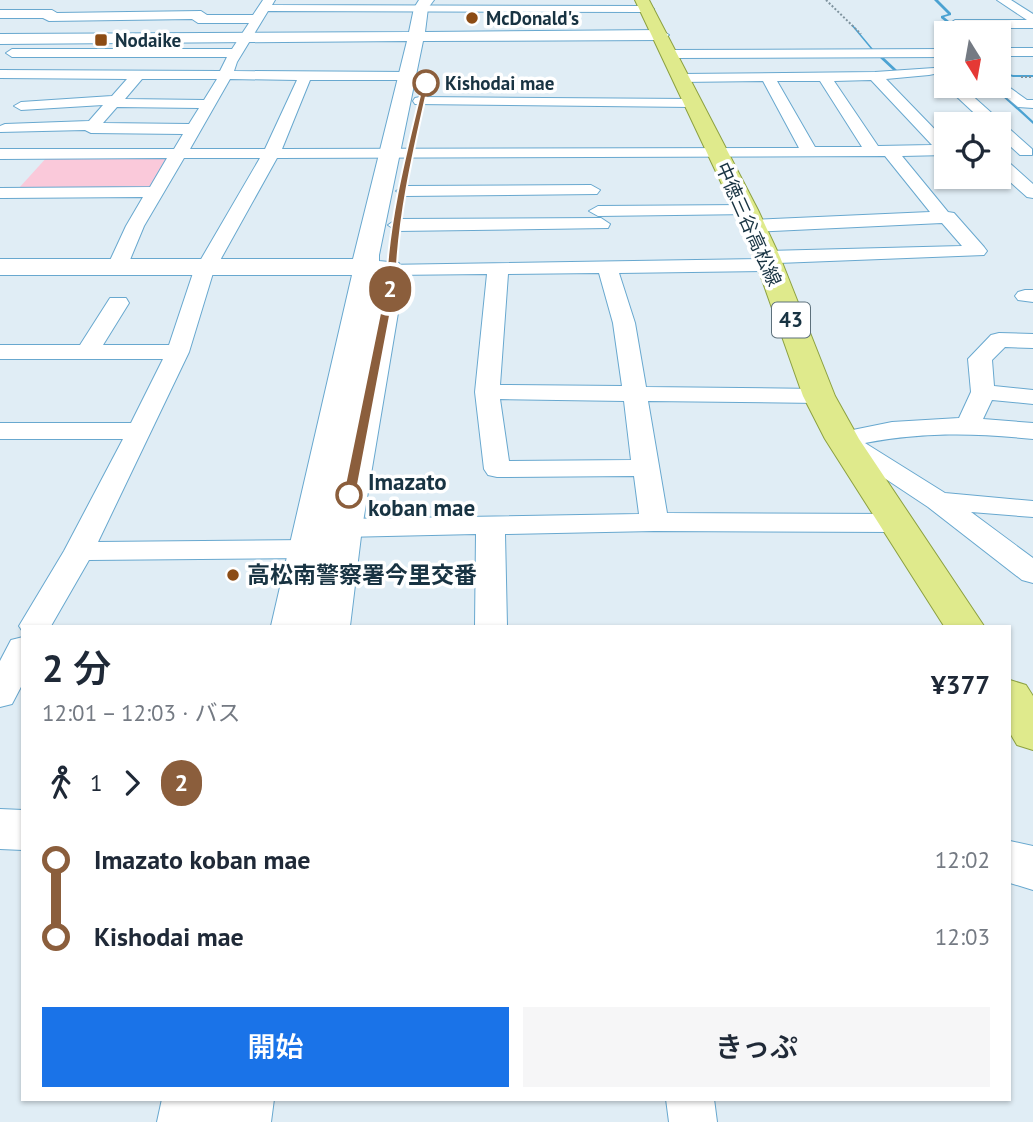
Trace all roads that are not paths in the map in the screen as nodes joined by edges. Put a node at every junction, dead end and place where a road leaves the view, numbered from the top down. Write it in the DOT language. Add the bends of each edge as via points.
graph roads {
  1 [pos="1003,0"];
  2 [pos="25,2"];
  3 [pos="645,4"];
  4 [pos="0,5"];
  5 [pos="431,5"];
  6 [pos="532,5"];
  7 [pos="54,13"];
  8 [pos="0,14"];
  9 [pos="256,20"];
  10 [pos="1033,21"];
  11 [pos="1012,22"];
  12 [pos="425,34"];
  13 [pos="29,36"];
  14 [pos="0,37"];
  15 [pos="1012,52"];
  16 [pos="1033,52"];
  17 [pos="12,53"];
  18 [pos="934,53"];
  19 [pos="881,54"];
  20 [pos="344,59"];
  21 [pos="235,61"];
  22 [pos="0,62"];
  23 [pos="934,72"];
  24 [pos="0,74"];
  25 [pos="139,74"];
  26 [pos="305,75"];
  27 [pos="899,75"];
  28 [pos="335,76"];
  29 [pos="409,76"];
  30 [pos="824,76"];
  31 [pos="875,76"];
  32 [pos="680,77"];
  33 [pos="768,77"];
  34 [pos="35,79"];
  35 [pos="0,86"];
  36 [pos="1012,95"];
  37 [pos="966,98"];
  38 [pos="420,101"];
  39 [pos="115,102"];
  40 [pos="209,104"];
  41 [pos="1033,104"];
  42 [pos="17,106"];
  43 [pos="982,112"];
  44 [pos="94,125"];
  45 [pos="194,129"];
  46 [pos="2,132"];
  47 [pos="934,137"];
  48 [pos="1011,138"];
  49 [pos="934,150"];
  50 [pos="882,151"];
  51 [pos="1011,151"];
  52 [pos="181,152"];
  53 [pos="272,152"];
  54 [pos="810,152"];
  55 [pos="1029,152"];
  56 [pos="0,153"];
  57 [pos="41,153"];
  58 [pos="401,153"];
  59 [pos="718,154"];
  60 [pos="586,155"];
  61 [pos="1011,174"];
  62 [pos="591,190"];
  63 [pos="156,191"];
  64 [pos="405,191"];
  65 [pos="1033,193"];
  66 [pos="1,194"];
  67 [pos="600,217"];
  68 [pos="943,217"];
  69 [pos="749,218"];
  70 [pos="397,225"];
  71 [pos="768,261"];
  72 [pos="206,266"];
  73 [pos="0,267"];
  74 [pos="117,267"];
  75 [pos="378,269"];
  76 [pos="498,269"];
  77 [pos="610,269"];
  78 [pos="117,303"];
  79 [pos="1033,341"];
  80 [pos="0,352"];
  81 [pos="87,352"];
  82 [pos="177,352"];
  83 [pos="487,392"];
  84 [pos="983,392"];
  85 [pos="634,393"];
  86 [pos="819,396"];
  87 [pos="1033,397"];
  88 [pos="968,425"];
  89 [pos="140,431"];
  90 [pos="1033,431"];
  91 [pos="4,438"];
  92 [pos="842,439"];
  93 [pos="646,468"];
  94 [pos="938,501"];
  95 [pos="1033,509"];
  96 [pos="654,522"];
  97 [pos="897,523"];
  98 [pos="490,524"];
  99 [pos="330,542"];
  100 [pos="79,551"];
  101 [pos="1033,573"];
  102 [pos="36,625"];
  103 [pos="291,625"];
  104 [pos="329,625"];
  105 [pos="491,625"];
  106 [pos="963,625"];
  107 [pos="0,646"];
  108 [pos="21,648"];
  109 [pos="21,652"];
  110 [pos="0,695"];
  111 [pos="0,829"];
  112 [pos="21,830"];
  113 [pos="1011,862"];
  114 [pos="1033,868"];
  115 [pos="193,1101"];
  116 [pos="243,1101"];
  117 [pos="690,1101"];
  118 [pos="188,1122"];
  119 [pos="240,1122"];
  120 [pos="693,1122"];
  1 -- 10 [label="street"];
  2 -- 4 [label="street"];
  3 -- 6 [label="street"];
  3 -- 32 [label="main road, 中徳三谷高松線 / 43"];
  5 -- 6 [label="street"];
  5 -- 9 [label="street"];
  5 -- 12 [label="street"];
  7 -- 8 [label="street"];
  7 -- 9 [label="street"];
  7 -- 13 [label="street"];
  9 -- 12 [label="street"];
  9 -- 13 [label="street"];
  9 -- 21 [label="street"];
  10 -- 11 [label="street"];
  12 -- 29 [label="street"];
  12 -- 32 [label="street" via="575,35"];
  12 -- 38 [label="street"];
  13 -- 14 [label="street"];
  13 -- 17 [label="street"];
  15 -- 16 [label="street"];
  17 -- 21 [label="street" via="103,52 92,62"];
  17 -- 22 [label="street"];
  18 -- 19 [label="street"];
  19 -- 27 [label="street"];
  19 -- 32 [label="street"];
  20 -- 28 [label="street"];
  21 -- 25 [label="street"];
  21 -- 26 [label="street"];
  21 -- 40 [label="street"];
  23 -- 27 [label="street"];
  24 -- 34 [label="street"];
  25 -- 34 [label="street"];
  25 -- 39 [label="street"];
  26 -- 28 [label="street"];
  26 -- 53 [label="street"];
  27 -- 31 [label="street"];
  28 -- 29 [label="street"];
  29 -- 58 [label="street"];
  30 -- 31 [label="street"];
  30 -- 33 [label="street"];
  30 -- 50 [label="street"];
  31 -- 47 [label="street"];
  32 -- 33 [label="street"];
  32 -- 38 [label="street" via="539,114 539,102"];
  32 -- 59 [label="main road, 中徳三谷高松線 / 43"];
  33 -- 54 [label="street"];
  34 -- 35 [label="street"];
  34 -- 42 [label="street"];
  36 -- 41 [label="street" via="1023,104"];
  37 -- 43 [label="street"];
  38 -- 58 [label="street"];
  39 -- 40 [label="street"];
  39 -- 42 [label="street"];
  39 -- 44 [label="street"];
  40 -- 45 [label="street"];
  42 -- 46 [label="street"];
  44 -- 45 [label="street" via="91,128"];
  44 -- 46 [label="street"];
  45 -- 52 [label="street"];
  48 -- 55 [label="street"];
  49 -- 50 [label="street"];
  50 -- 54 [label="street"];
  50 -- 68 [label="street"];
  51 -- 55 [label="street"];
  52 -- 53 [label="street"];
  52 -- 57 [label="street"];
  52 -- 63 [label="street"];
  53 -- 58 [label="street"];
  53 -- 72 [label="street"];
  54 -- 59 [label="street"];
  56 -- 57 [label="street"];
  57 -- 66 [label="street"];
  58 -- 60 [label="street"];
  58 -- 64 [label="street"];
  58 -- 75 [label="street" via="366,255"];
  59 -- 60 [label="street"];
  59 -- 69 [label="main road, 中徳三谷高松線 / 43"];
  60 -- 62 [label="street"];
  61 -- 65 [label="street"];
  62 -- 64 [label="street"];
  62 -- 67 [label="street"];
  63 -- 66 [label="street"];
  63 -- 74 [label="street"];
  64 -- 70 [label="street"];
  67 -- 69 [label="street"];
  67 -- 70 [label="street"];
  67 -- 77 [label="street"];
  68 -- 69 [label="street"];
  68 -- 71 [label="street" via="977,251"];
  69 -- 71 [label="main road, 中徳三谷高松線 / 43"];
  70 -- 75 [label="street"];
  71 -- 77 [label="street"];
  71 -- 86 [label="main road, 中徳三谷高松線 / 43"];
  72 -- 74 [label="street"];
  72 -- 75 [label="street"];
  72 -- 82 [label="street"];
  73 -- 74 [label="street"];
  75 -- 76 [label="street"];
  75 -- 99 [label="street" via="365,284"];
  75 -- 99 [label="street" via="391,284"];
  76 -- 77 [label="street"];
  76 -- 83 [label="street"];
  77 -- 85 [label="street"];
  78 -- 81 [label="street"];
  79 -- 84 [label="street" via="999,340 980,359"];
  80 -- 81 [label="street"];
  81 -- 82 [label="street"];
  82 -- 89 [label="street"];
  83 -- 85 [label="street"];
  83 -- 93 [label="street" via="497,469"];
  84 -- 87 [label="street"];
  84 -- 88 [label="street"];
  85 -- 86 [label="street"];
  85 -- 93 [label="street"];
  86 -- 92 [label="main road, 中徳三谷高松線 / 43"];
  88 -- 90 [label="street"];
  88 -- 92 [label="street"];
  89 -- 91 [label="street"];
  89 -- 100 [label="street"];
  92 -- 94 [label="street"];
  92 -- 97 [label="main road, 中徳三谷高松線 / 43"];
  93 -- 96 [label="street"];
  94 -- 95 [label="street"];
  94 -- 101 [label="street"];
  96 -- 97 [label="street"];
  96 -- 98 [label="street"];
  97 -- 106 [label="main road, 中徳三谷高松線 / 43"];
  98 -- 99 [label="street"];
  98 -- 105 [label="street"];
  99 -- 100 [label="street"];
  99 -- 103 [label="street"];
  99 -- 104 [label="street"];
  100 -- 102 [label="street"];
  107 -- 108 [label="street"];
  109 -- 110 [label="street"];
  111 -- 112 [label="street"];
  113 -- 114 [label="street"];
  115 -- 118 [label="street"];
  116 -- 119 [label="street"];
  117 -- 120 [label="street"];
}
